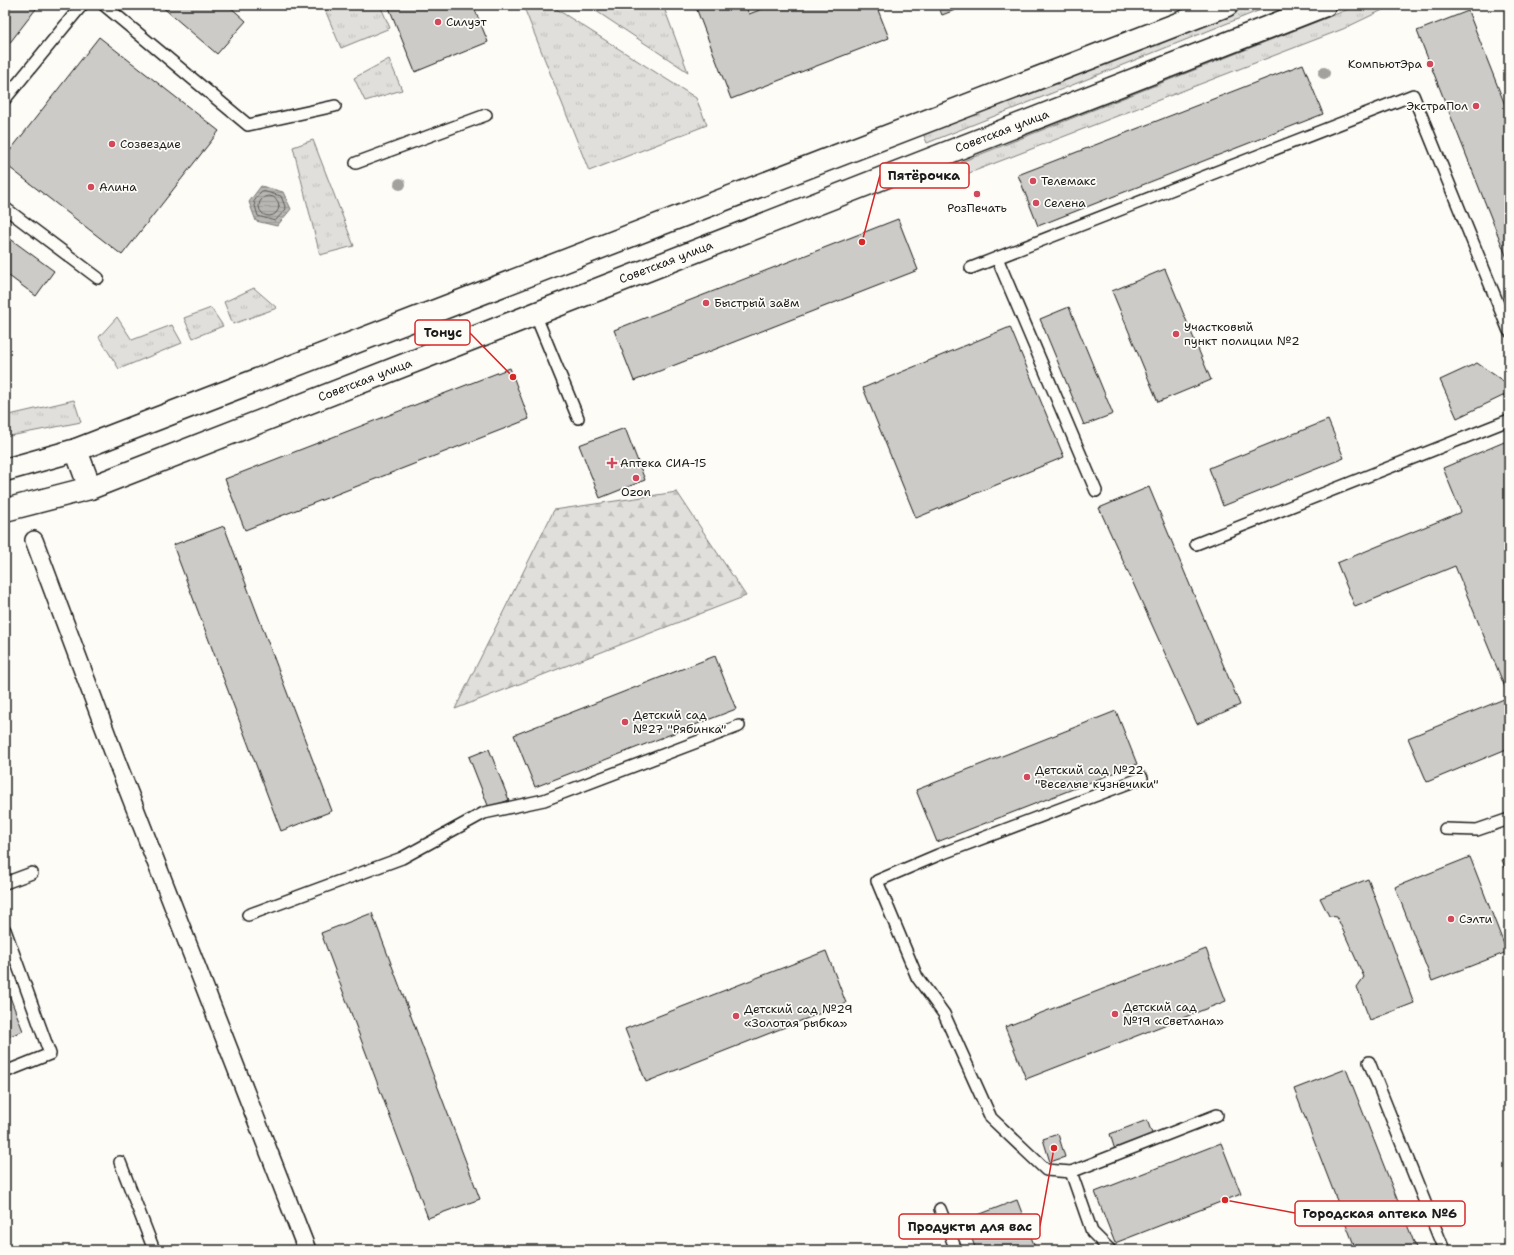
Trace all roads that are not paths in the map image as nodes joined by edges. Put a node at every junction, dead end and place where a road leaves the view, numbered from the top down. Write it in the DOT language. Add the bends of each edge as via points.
graph roads {
  1 [pos="82,5"];
  2 [pos="104,5"];
  3 [pos="1227,5"];
  4 [pos="1325,5"];
  5 [pos="5,99"];
  6 [pos="335,106"];
  7 [pos="486,115"];
  8 [pos="356,163"];
  9 [pos="5,208"];
  10 [pos="996,258"];
  11 [pos="972,268"];
  12 [pos="98,278"];
  13 [pos="535,314"];
  14 [pos="1509,331"];
  15 [pos="578,418"];
  16 [pos="1509,420"];
  17 [pos="76,450"];
  18 [pos="5,470"];
  19 [pos="90,488"];
  20 [pos="1096,491"];
  21 [pos="5,510"];
  22 [pos="34,540"];
  23 [pos="1196,544"];
  24 [pos="739,726"];
  25 [pos="1142,778"];
  26 [pos="1509,819"];
  27 [pos="1445,829"];
  28 [pos="32,874"];
  29 [pos="5,883"];
  30 [pos="248,915"];
  31 [pos="5,930"];
  32 [pos="1369,1062"];
  33 [pos="5,1072"];
  34 [pos="1217,1115"];
  35 [pos="120,1162"];
  36 [pos="1071,1172"];
  37 [pos="940,1209"];
  38 [pos="154,1250"];
  39 [pos="307,1250"];
  40 [pos="956,1250"];
  41 [pos="1110,1250"];
  42 [pos="1444,1250"];
  1 -- 5 [label="lane"];
  2 -- 6 [label="lane" via="248,125"];
  3 -- 17 [label="main road"];
  4 -- 13 [label="main road, Советская улица"];
  7 -- 8 [label="lane"];
  9 -- 12 [label="lane"];
  10 -- 11 [label="lane"];
  10 -- 14 [label="lane" via="1413,95"];
  10 -- 20 [label="lane"];
  13 -- 15 [label="lane"];
  13 -- 19 [label="main road, Советская улица"];
  16 -- 23 [label="lane"];
  17 -- 18 [label="main road"];
  17 -- 19 [label="main road"];
  19 -- 21 [label="main road, Советская улица"];
  22 -- 39 [label="street"];
  24 -- 30 [label="lane" via="544,800 484,814 402,858"];
  25 -- 36 [label="lane" via="938,855 877,882 917,977 944,1014 991,1118 1046,1170"];
  26 -- 27 [label="lane" via="1477,830"];
  28 -- 29 [label="lane"];
  31 -- 33 [label="lane" via="50,1054"];
  32 -- 42 [label="lane"];
  34 -- 36 [label="lane"];
  35 -- 38 [label="lane"];
  36 -- 41 [label="lane" via="1092,1232"];
  37 -- 40 [label="lane"];
}
